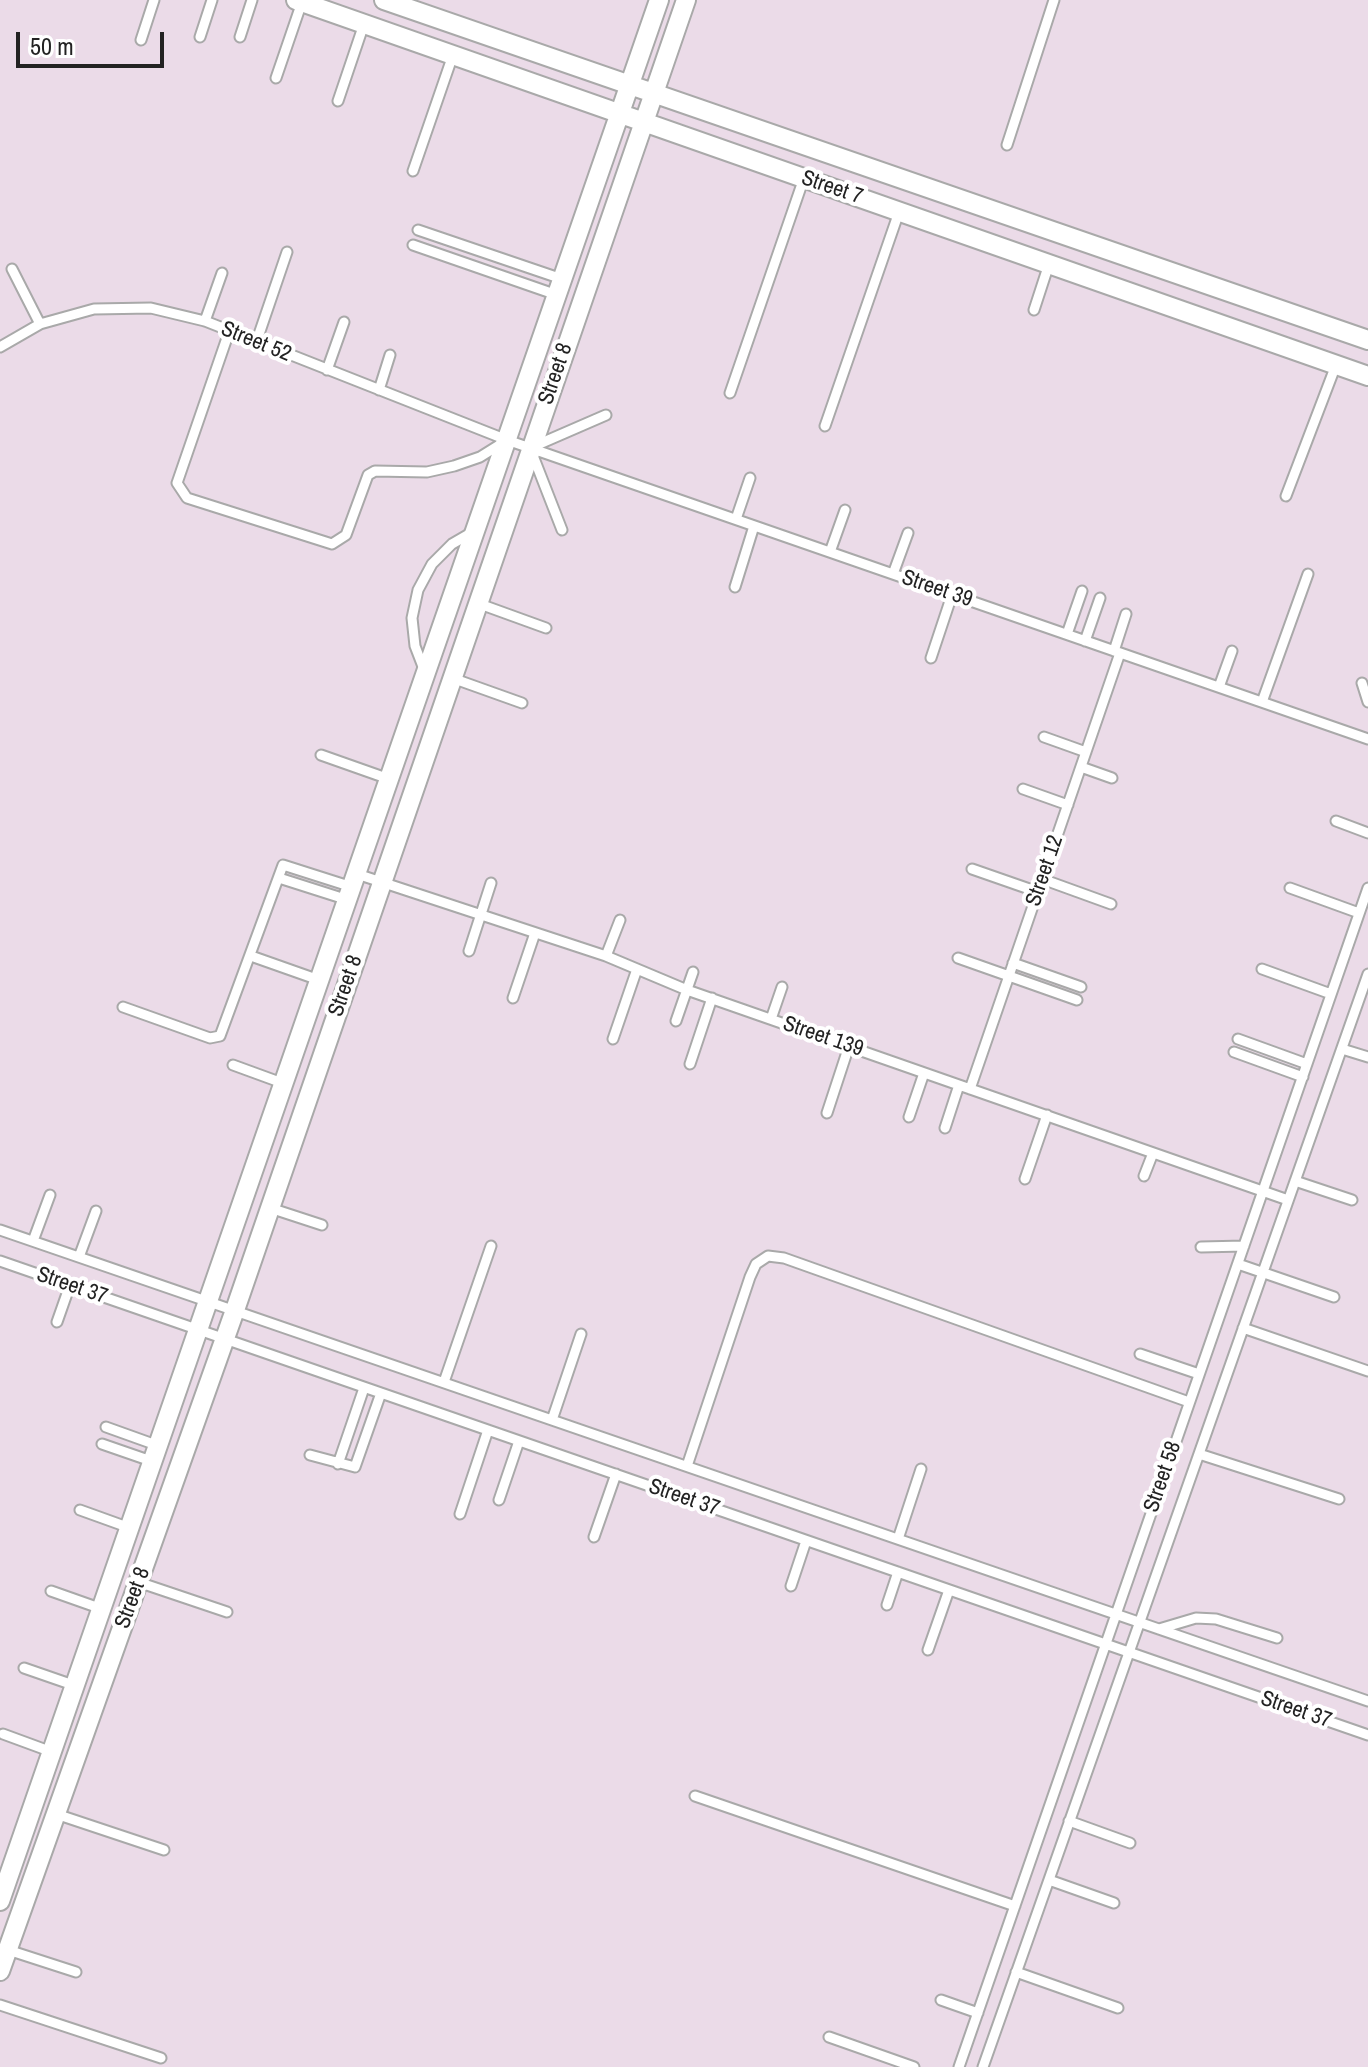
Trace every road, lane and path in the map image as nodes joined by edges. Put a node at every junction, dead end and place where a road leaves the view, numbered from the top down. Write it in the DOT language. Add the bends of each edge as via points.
graph roads {
  1 [pos="154,0"];
  2 [pos="212,0"];
  3 [pos="252,0"];
  4 [pos="384,0"];
  5 [pos="659,0"];
  6 [pos="686,0"];
  7 [pos="1054,0"];
  8 [pos="299,1"];
  9 [pos="364,24"];
  10 [pos="200,37"];
  11 [pos="240,37"];
  12 [pos="141,40"];
  13 [pos="453,55"];
  14 [pos="276,78"];
  15 [pos="630,84"];
  16 [pos="653,93"];
  17 [pos="338,101"];
  18 [pos="620,114"];
  19 [pos="643,122"];
  20 [pos="1007,145"];
  21 [pos="413,171"];
  22 [pos="804,178"];
  23 [pos="899,212"];
  24 [pos="418,230"];
  25 [pos="413,245"];
  26 [pos="287,252"];
  27 [pos="1049,264"];
  28 [pos="12,269"];
  29 [pos="222,273"];
  30 [pos="560,287"];
  31 [pos="1034,310"];
  32 [pos="205,321"];
  33 [pos="344,322"];
  34 [pos="40,324"];
  35 [pos="229,332"];
  36 [pos="1368,340"];
  37 [pos="256,343"];
  38 [pos="0,347"];
  39 [pos="390,355"];
  40 [pos="1336,365"];
  41 [pos="327,370"];
  42 [pos="1368,376"];
  43 [pos="379,390"];
  44 [pos="730,393"];
  45 [pos="606,415"];
  46 [pos="825,426"];
  47 [pos="507,440"];
  48 [pos="530,448"];
  49 [pos="750,478"];
  50 [pos="1286,496"];
  51 [pos="845,510"];
  52 [pos="736,519"];
  53 [pos="754,526"];
  54 [pos="478,530"];
  55 [pos="562,530"];
  56 [pos="908,533"];
  57 [pos="830,552"];
  58 [pos="893,574"];
  59 [pos="1308,574"];
  60 [pos="735,587"];
  61 [pos="1082,591"];
  62 [pos="952,595"];
  63 [pos="1100,598"];
  64 [pos="477,603"];
  65 [pos="1126,614"];
  66 [pos="546,628"];
  67 [pos="1067,634"];
  68 [pos="1085,641"];
  69 [pos="1232,651"];
  70 [pos="1117,652"];
  71 [pos="931,658"];
  72 [pos="426,673"];
  73 [pos="452,678"];
  74 [pos="1362,683"];
  75 [pos="1219,687"];
  76 [pos="1262,702"];
  77 [pos="1368,702"];
  78 [pos="522,703"];
  79 [pos="1044,737"];
  80 [pos="1368,739"];
  81 [pos="1086,752"];
  82 [pos="321,755"];
  83 [pos="1081,767"];
  84 [pos="1112,778"];
  85 [pos="389,779"];
  86 [pos="1023,789"];
  87 [pos="1068,805"];
  88 [pos="1336,821"];
  89 [pos="1368,833"];
  90 [pos="972,869"];
  91 [pos="279,878"];
  92 [pos="1042,879"];
  93 [pos="381,883"];
  94 [pos="491,883"];
  95 [pos="353,887"];
  96 [pos="1290,888"];
  97 [pos="1368,888"];
  98 [pos="1038,892"];
  99 [pos="1111,904"];
  100 [pos="1359,913"];
  101 [pos="481,915"];
  102 [pos="620,920"];
  103 [pos="535,933"];
  104 [pos="469,951"];
  105 [pos="251,956"];
  106 [pos="606,956"];
  107 [pos="958,958"];
  108 [pos="1013,963"];
  109 [pos="637,969"];
  110 [pos="1262,969"];
  111 [pos="693,972"];
  112 [pos="1368,974"];
  113 [pos="1009,975"];
  114 [pos="320,981"];
  115 [pos="782,987"];
  116 [pos="1081,987"];
  117 [pos="687,990"];
  118 [pos="1331,994"];
  119 [pos="513,998"];
  120 [pos="712,998"];
  121 [pos="1077,1000"];
  122 [pos="123,1007"];
  123 [pos="771,1019"];
  124 [pos="676,1021"];
  125 [pos="613,1039"];
  126 [pos="1238,1039"];
  127 [pos="849,1046"];
  128 [pos="1342,1049"];
  129 [pos="1234,1052"];
  130 [pos="1368,1057"];
  131 [pos="690,1064"];
  132 [pos="1307,1064"];
  133 [pos="233,1065"];
  134 [pos="924,1073"];
  135 [pos="1303,1077"];
  136 [pos="285,1084"];
  137 [pos="964,1087"];
  138 [pos="827,1113"];
  139 [pos="1047,1115"];
  140 [pos="909,1117"];
  141 [pos="945,1128"];
  142 [pos="1153,1153"];
  143 [pos="1144,1176"];
  144 [pos="1025,1179"];
  145 [pos="1295,1181"];
  146 [pos="1263,1191"];
  147 [pos="50,1195"];
  148 [pos="1288,1200"];
  149 [pos="1352,1200"];
  150 [pos="270,1208"];
  151 [pos="96,1211"];
  152 [pos="322,1225"];
  153 [pos="0,1230"];
  154 [pos="33,1241"];
  155 [pos="491,1246"];
  156 [pos="1244,1246"];
  157 [pos="1201,1247"];
  158 [pos="79,1257"];
  159 [pos="0,1261"];
  160 [pos="1238,1264"];
  161 [pos="1263,1273"];
  162 [pos="70,1285"];
  163 [pos="1334,1297"];
  164 [pos="209,1302"];
  165 [pos="235,1310"];
  166 [pos="57,1322"];
  167 [pos="1243,1328"];
  168 [pos="200,1330"];
  169 [pos="581,1334"];
  170 [pos="225,1339"];
  171 [pos="1140,1354"];
  172 [pos="1368,1371"];
  173 [pos="1199,1374"];
  174 [pos="444,1382"];
  175 [pos="364,1388"];
  176 [pos="381,1393"];
  177 [pos="1189,1402"];
  178 [pos="552,1420"];
  179 [pos="106,1427"];
  180 [pos="488,1430"];
  181 [pos="519,1441"];
  182 [pos="102,1444"];
  183 [pos="157,1454"];
  184 [pos="1199,1454"];
  185 [pos="310,1455"];
  186 [pos="338,1464"];
  187 [pos="687,1466"];
  188 [pos="921,1469"];
  189 [pos="616,1474"];
  190 [pos="1339,1499"];
  191 [pos="499,1500"];
  192 [pos="80,1510"];
  193 [pos="460,1514"];
  194 [pos="131,1528"];
  195 [pos="594,1537"];
  196 [pos="898,1539"];
  197 [pos="806,1541"];
  198 [pos="898,1572"];
  199 [pos="138,1582"];
  200 [pos="791,1586"];
  201 [pos="949,1590"];
  202 [pos="51,1591"];
  203 [pos="887,1605"];
  204 [pos="102,1609"];
  205 [pos="227,1612"];
  206 [pos="1116,1614"];
  207 [pos="1140,1622"];
  208 [pos="1159,1629"];
  209 [pos="1277,1638"];
  210 [pos="1106,1644"];
  211 [pos="928,1650"];
  212 [pos="1129,1652"];
  213 [pos="24,1668"];
  214 [pos="76,1686"];
  215 [pos="1368,1701"];
  216 [pos="3,1734"];
  217 [pos="1368,1735"];
  218 [pos="53,1752"];
  219 [pos="695,1796"];
  220 [pos="56,1814"];
  221 [pos="1069,1821"];
  222 [pos="1130,1843"];
  223 [pos="164,1850"];
  224 [pos="1049,1880"];
  225 [pos="1,1896"];
  226 [pos="1114,1903"];
  227 [pos="1015,1906"];
  228 [pos="8,1950"];
  229 [pos="0,1971"];
  230 [pos="76,1972"];
  231 [pos="1016,1972"];
  232 [pos="941,2000"];
  233 [pos="0,2005"];
  234 [pos="1118,2008"];
  235 [pos="978,2013"];
  236 [pos="829,2037"];
  237 [pos="161,2058"];
  238 [pos="914,2067"];
  239 [pos="959,2067"];
  240 [pos="983,2067"];
  1 -- 12 [label="lane"];
  2 -- 10 [label="lane"];
  3 -- 11 [label="lane"];
  4 -- 15 [label="street, Street 7"];
  5 -- 15 [label="street, Street 8"];
  6 -- 16 [label="street, Street 8"];
  7 -- 20 [label="lane"];
  8 -- 9 [label="street, Street 7"];
  8 -- 14 [label="lane"];
  9 -- 13 [label="street, Street 7"];
  9 -- 17 [label="lane"];
  13 -- 18 [label="street, Street 7"];
  13 -- 21 [label="lane"];
  15 -- 16 [label="street, Street 7"];
  15 -- 18 [label="street, Street 8"];
  16 -- 19 [label="street, Street 8"];
  16 -- 36 [label="street, Street 7"];
  18 -- 19 [label="street, Street 7"];
  18 -- 30 [label="street, Street 8"];
  19 -- 22 [label="street, Street 7"];
  19 -- 48 [label="street, Street 8"];
  22 -- 23 [label="street, Street 7"];
  22 -- 44 [label="lane"];
  23 -- 27 [label="street, Street 7"];
  23 -- 46 [label="lane"];
  24 -- 30 [label="lane"];
  25 -- 30 [label="lane"];
  26 -- 37 [label="lane"];
  27 -- 31 [label="lane"];
  27 -- 40 [label="street, Street 7"];
  28 -- 34 [label="lane"];
  29 -- 32 [label="lane"];
  30 -- 47 [label="street, Street 8"];
  32 -- 34 [label="lane, Street 52" via="136,308 94,309"];
  32 -- 35 [label="lane, Street 52"];
  33 -- 41 [label="lane"];
  34 -- 38 [label="lane, Street 52"];
  35 -- 37 [label="lane, Street 52"];
  35 -- 47 [label="lane" via="177,483 187,498 332,544 346,535 368,475 454,466"];
  37 -- 41 [label="lane, Street 52"];
  39 -- 43 [label="lane"];
  40 -- 42 [label="street, Street 7"];
  40 -- 50 [label="lane"];
  41 -- 43 [label="lane, Street 52"];
  43 -- 47 [label="lane, Street 52"];
  45 -- 48 [label="lane"];
  47 -- 48 [label="lane, Street 39"];
  47 -- 54 [label="street, Street 8"];
  48 -- 52 [label="lane, Street 39"];
  48 -- 55 [label="lane"];
  48 -- 64 [label="street, Street 8"];
  49 -- 52 [label="lane"];
  51 -- 57 [label="lane"];
  52 -- 53 [label="lane, Street 39"];
  53 -- 57 [label="lane, Street 39"];
  53 -- 60 [label="lane"];
  54 -- 72 [label="street, Street 8"];
  54 -- 72 [label="lane" via="442,554 418,590 412,618"];
  56 -- 58 [label="lane"];
  57 -- 58 [label="lane, Street 39"];
  58 -- 62 [label="lane, Street 39"];
  59 -- 76 [label="lane"];
  61 -- 67 [label="lane"];
  62 -- 67 [label="lane, Street 39"];
  62 -- 71 [label="lane"];
  63 -- 68 [label="lane"];
  64 -- 66 [label="lane"];
  64 -- 73 [label="street, Street 8"];
  65 -- 70 [label="lane, Street 12"];
  67 -- 68 [label="lane, Street 39"];
  68 -- 70 [label="lane, Street 39"];
  69 -- 75 [label="lane"];
  70 -- 75 [label="lane, Street 39"];
  70 -- 81 [label="lane, Street 12"];
  72 -- 85 [label="street, Street 8"];
  73 -- 78 [label="lane"];
  73 -- 93 [label="street, Street 8"];
  74 -- 77 [label="lane"];
  75 -- 76 [label="lane, Street 39"];
  76 -- 80 [label="lane, Street 39"];
  79 -- 81 [label="lane"];
  81 -- 83 [label="lane, Street 12"];
  82 -- 85 [label="lane"];
  83 -- 84 [label="lane"];
  83 -- 87 [label="lane, Street 12"];
  85 -- 95 [label="street, Street 8"];
  86 -- 87 [label="lane"];
  87 -- 92 [label="lane, Street 12"];
  88 -- 89 [label="lane"];
  90 -- 98 [label="lane"];
  91 -- 95 [label="lane"];
  91 -- 95 [label="lane" via="283,865"];
  91 -- 105 [label="lane"];
  92 -- 98 [label="lane, Street 12"];
  92 -- 99 [label="lane"];
  93 -- 95 [label="lane, Street 139"];
  93 -- 101 [label="lane, Street 139"];
  93 -- 150 [label="street, Street 8"];
  94 -- 101 [label="lane"];
  95 -- 114 [label="street, Street 8"];
  96 -- 100 [label="lane"];
  97 -- 100 [label="lane, Street 58"];
  98 -- 108 [label="lane, Street 12"];
  100 -- 118 [label="lane, Street 58"];
  101 -- 103 [label="lane, Street 139"];
  101 -- 104 [label="lane"];
  102 -- 106 [label="lane"];
  103 -- 106 [label="lane, Street 139"];
  103 -- 119 [label="lane"];
  105 -- 114 [label="lane"];
  105 -- 122 [label="lane" via="220,1036 210,1038"];
  106 -- 109 [label="lane, Street 139"];
  107 -- 113 [label="lane"];
  108 -- 113 [label="lane, Street 12"];
  108 -- 116 [label="lane"];
  109 -- 117 [label="lane, Street 139"];
  109 -- 125 [label="lane"];
  110 -- 118 [label="lane"];
  111 -- 117 [label="lane"];
  112 -- 128 [label="lane, Street 58"];
  113 -- 121 [label="lane"];
  113 -- 137 [label="lane, Street 12"];
  114 -- 136 [label="street, Street 8"];
  115 -- 123 [label="lane"];
  117 -- 120 [label="lane, Street 139"];
  117 -- 124 [label="lane"];
  118 -- 132 [label="lane, Street 58"];
  120 -- 123 [label="lane, Street 139"];
  120 -- 131 [label="lane"];
  123 -- 127 [label="lane, Street 139"];
  126 -- 132 [label="lane"];
  127 -- 134 [label="lane, Street 139"];
  127 -- 138 [label="lane"];
  128 -- 130 [label="lane"];
  128 -- 145 [label="lane, Street 58"];
  129 -- 135 [label="lane"];
  132 -- 135 [label="lane, Street 58"];
  133 -- 136 [label="lane"];
  134 -- 137 [label="lane, Street 139"];
  134 -- 140 [label="lane"];
  135 -- 146 [label="lane, Street 58"];
  136 -- 164 [label="street, Street 8"];
  137 -- 139 [label="lane, Street 139"];
  137 -- 141 [label="lane, Street 12"];
  139 -- 142 [label="lane, Street 139"];
  139 -- 144 [label="lane"];
  142 -- 143 [label="lane"];
  142 -- 146 [label="lane, Street 139"];
  145 -- 148 [label="lane, Street 58"];
  145 -- 149 [label="lane"];
  146 -- 148 [label="lane, Street 139"];
  146 -- 156 [label="lane, Street 58"];
  147 -- 154 [label="lane"];
  148 -- 161 [label="lane, Street 58"];
  150 -- 152 [label="lane"];
  150 -- 165 [label="street, Street 8"];
  151 -- 158 [label="lane"];
  153 -- 154 [label="lane, Street 37"];
  154 -- 158 [label="lane, Street 37"];
  155 -- 174 [label="lane"];
  156 -- 157 [label="lane"];
  156 -- 160 [label="lane, Street 58"];
  158 -- 164 [label="lane, Street 37"];
  159 -- 162 [label="lane, Street 37"];
  160 -- 161 [label="lane"];
  160 -- 173 [label="lane, Street 58"];
  161 -- 163 [label="lane"];
  161 -- 167 [label="lane, Street 58"];
  162 -- 166 [label="lane"];
  162 -- 168 [label="lane, Street 37"];
  164 -- 165 [label="lane, Street 37"];
  164 -- 168 [label="street, Street 8"];
  165 -- 170 [label="street, Street 8"];
  165 -- 174 [label="lane, Street 37"];
  167 -- 172 [label="lane"];
  167 -- 184 [label="lane, Street 58"];
  168 -- 170 [label="lane, Street 37"];
  168 -- 183 [label="street, Street 8"];
  169 -- 178 [label="lane"];
  170 -- 175 [label="lane, Street 37"];
  170 -- 199 [label="street, Street 8"];
  171 -- 173 [label="lane"];
  173 -- 177 [label="lane, Street 58"];
  174 -- 178 [label="lane, Street 37"];
  175 -- 176 [label="lane, Street 37"];
  175 -- 186 [label="lane"];
  176 -- 180 [label="lane, Street 37"];
  176 -- 186 [label="lane" via="353,1468"];
  177 -- 187 [label="lane" via="768,1256 750,1277"];
  177 -- 206 [label="lane, Street 58"];
  178 -- 187 [label="lane, Street 37"];
  179 -- 183 [label="lane"];
  180 -- 181 [label="lane, Street 37"];
  180 -- 193 [label="lane"];
  181 -- 189 [label="lane, Street 37"];
  181 -- 191 [label="lane"];
  182 -- 183 [label="lane"];
  183 -- 194 [label="street, Street 8"];
  184 -- 190 [label="lane"];
  184 -- 207 [label="lane, Street 58"];
  185 -- 186 [label="lane"];
  187 -- 196 [label="lane, Street 37"];
  188 -- 196 [label="lane"];
  189 -- 195 [label="lane"];
  189 -- 197 [label="lane, Street 37"];
  192 -- 194 [label="lane"];
  194 -- 204 [label="street, Street 8"];
  196 -- 206 [label="lane, Street 37"];
  197 -- 198 [label="lane, Street 37"];
  197 -- 200 [label="lane"];
  198 -- 201 [label="lane, Street 37"];
  198 -- 203 [label="lane"];
  199 -- 205 [label="lane"];
  199 -- 220 [label="street, Street 8"];
  201 -- 210 [label="lane, Street 37"];
  201 -- 211 [label="lane"];
  202 -- 204 [label="lane"];
  204 -- 214 [label="street, Street 8"];
  206 -- 207 [label="lane, Street 37"];
  206 -- 210 [label="lane, Street 58"];
  207 -- 208 [label="lane, Street 37"];
  207 -- 212 [label="lane, Street 58"];
  208 -- 209 [label="lane" via="1196,1618 1216,1619"];
  208 -- 215 [label="lane, Street 37"];
  210 -- 212 [label="lane, Street 37"];
  210 -- 227 [label="lane, Street 58"];
  212 -- 217 [label="lane, Street 37"];
  212 -- 221 [label="lane, Street 58"];
  213 -- 214 [label="lane"];
  214 -- 218 [label="street, Street 8"];
  216 -- 218 [label="lane"];
  218 -- 225 [label="street, Street 8"];
  219 -- 227 [label="lane"];
  220 -- 223 [label="lane"];
  220 -- 228 [label="street, Street 8"];
  221 -- 222 [label="lane"];
  221 -- 224 [label="lane, Street 58"];
  224 -- 226 [label="lane"];
  224 -- 231 [label="lane, Street 58"];
  227 -- 235 [label="lane, Street 58"];
  228 -- 229 [label="street, Street 8"];
  228 -- 230 [label="lane"];
  231 -- 234 [label="lane"];
  231 -- 240 [label="lane, Street 58"];
  232 -- 235 [label="lane"];
  233 -- 237 [label="lane"];
  235 -- 239 [label="lane, Street 58"];
  236 -- 238 [label="lane"];
}
